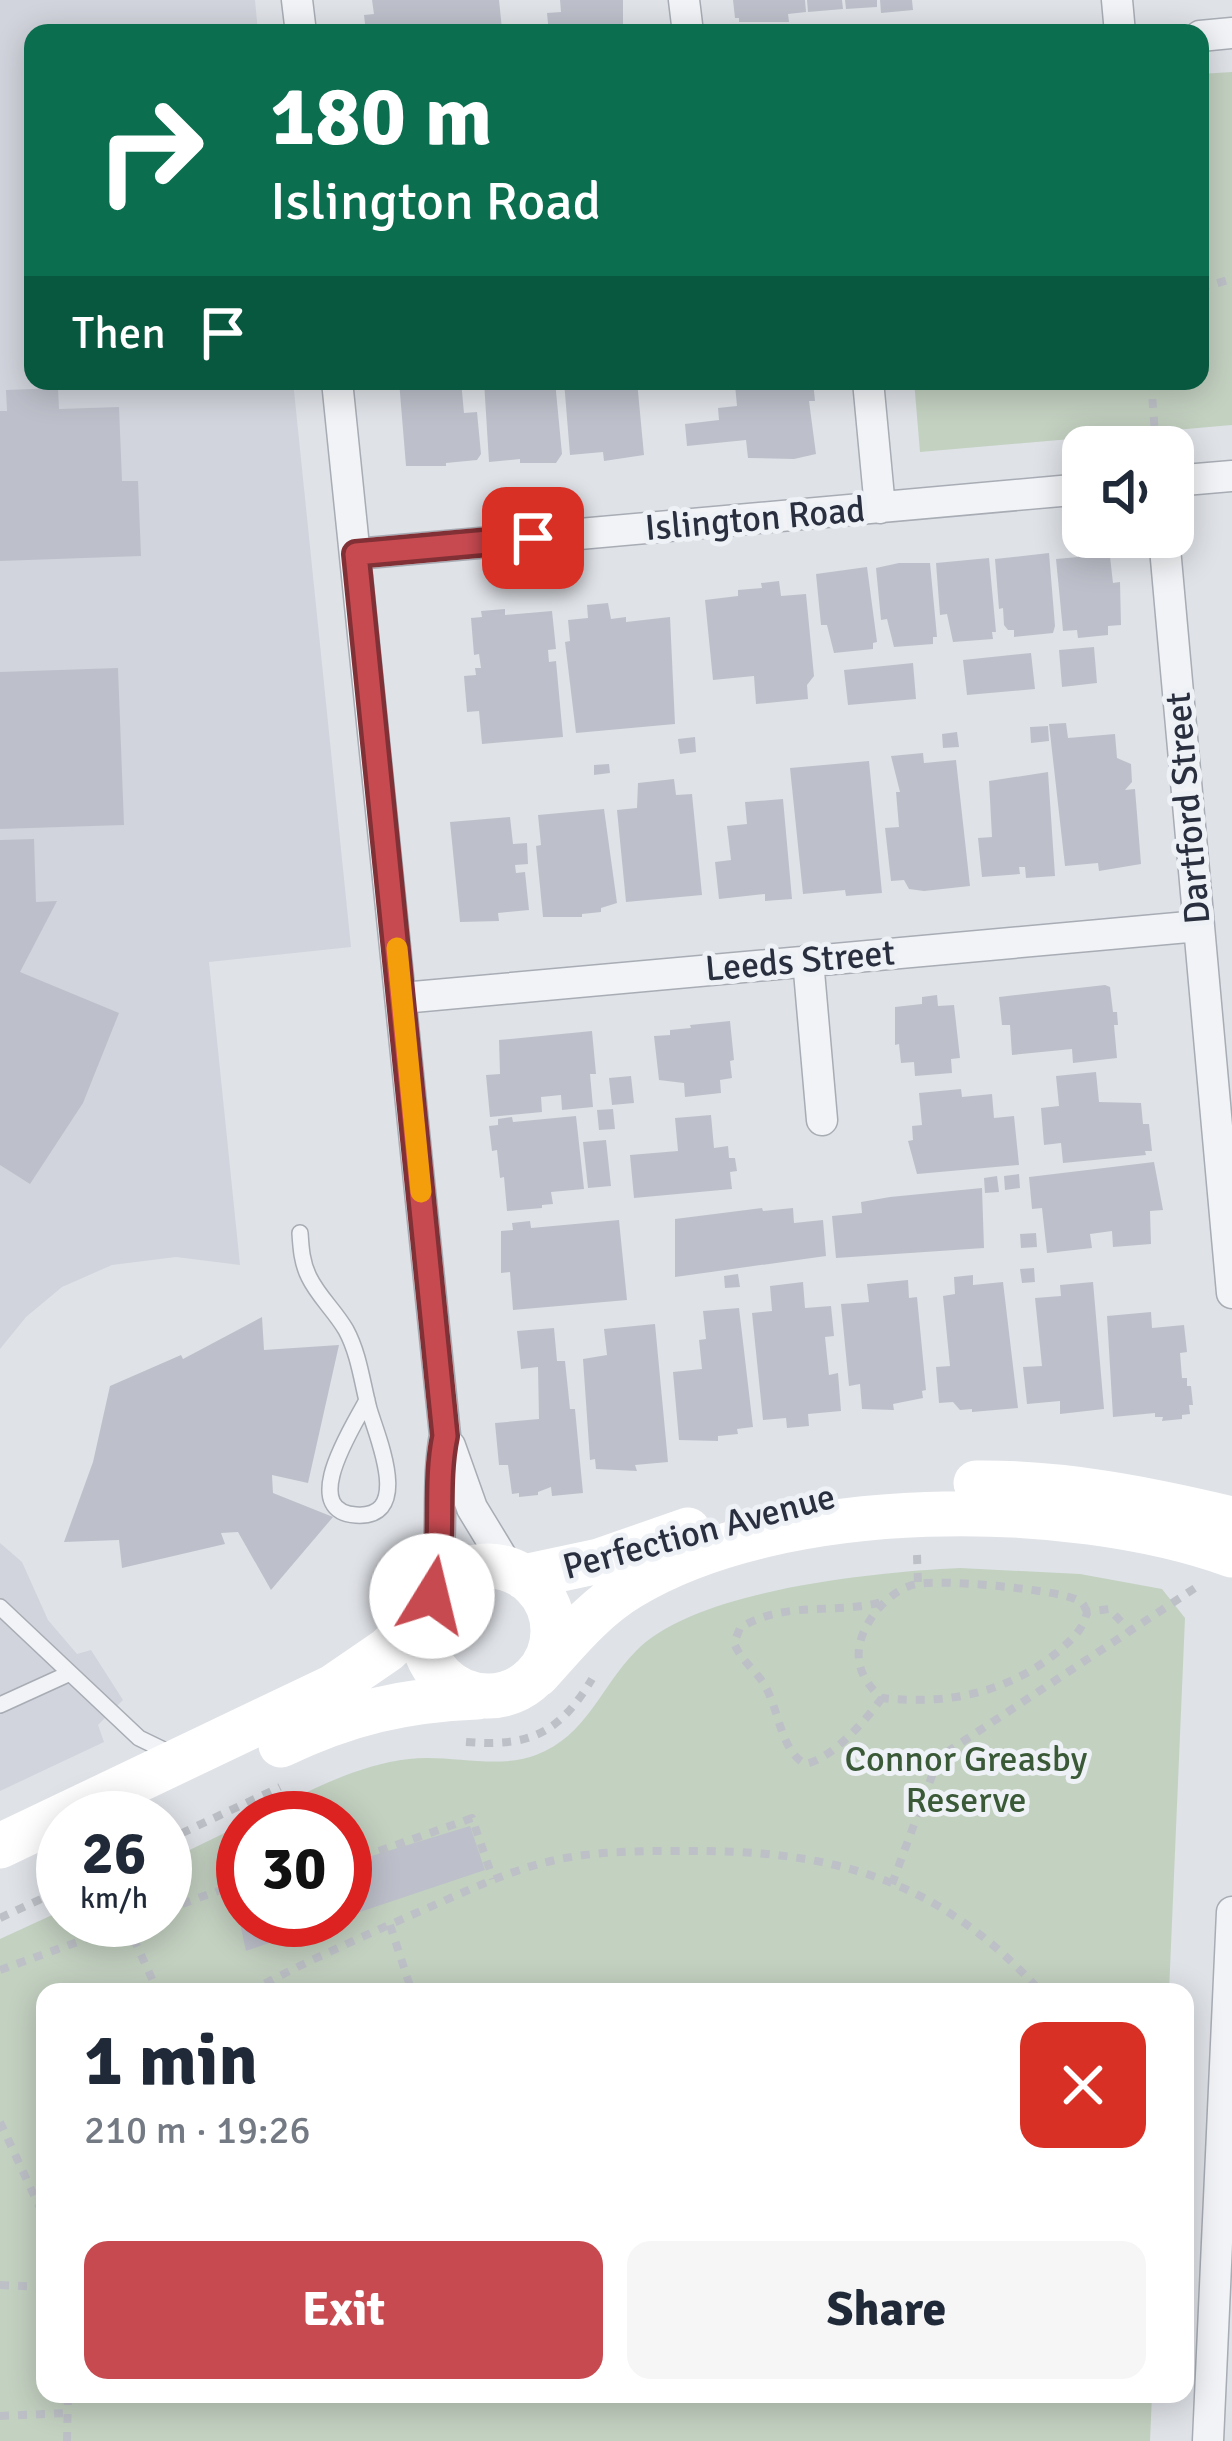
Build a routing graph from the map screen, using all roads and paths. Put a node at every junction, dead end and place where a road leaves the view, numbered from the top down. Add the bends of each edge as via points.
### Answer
1 (339, 390) edge
2 (869, 390) edge
3 (1152, 390) edge
4 (1154, 426) edge
5 (1232, 476) edge
6 (1194, 479) edge
7 (1062, 491) edge
8 (880, 508) junction
9 (356, 554) junction
10 (1166, 558) edge
11 (1199, 926) junction
12 (808, 960) junction
13 (402, 998) junction
14 (822, 1120) dead end
15 (300, 1233) dead end
16 (1232, 1294) edge
17 (367, 1400) junction
18 (445, 1436) junction
19 (1232, 1519) edge
20 (936, 1551) dead end
21 (916, 1552) junction
22 (896, 1554) dead end
23 (1232, 1555) edge
24 (516, 1573) junction
25 (1178, 1579) dead end
26 (918, 1583) junction
27 (885, 1601) junction
28 (428, 1605) junction
29 (0, 1607) edge
30 (1088, 1612) junction
31 (1132, 1633) junction
32 (599, 1667) dead end
33 (68, 1674) junction
34 (537, 1675) junction
35 (486, 1697) junction
36 (882, 1698) junction
37 (0, 1706) edge
38 (459, 1742) dead end
39 (186, 1758) junction
40 (292, 1781) dead end
41 (187, 1791) edge
42 (192, 1828) edge
43 (0, 1846) edge
44 (372, 1853) edge
45 (36, 1863) edge
46 (494, 1879) junction
47 (0, 1880) edge
48 (892, 1884) junction
49 (36, 1901) edge
50 (1232, 1912) edge
51 (0, 1918) edge
52 (390, 1924) junction
53 (60, 1947) edge
54 (137, 1947) edge
55 (0, 1970) edge
56 (154, 1983) edge
57 (265, 1983) edge
58 (409, 1983) edge
59 (1032, 1983) edge
60 (0, 2122) edge
61 (1226, 2177) edge
62 (36, 2200) edge
63 (0, 2285) edge
64 (36, 2287) edge
65 (68, 2403) edge
66 (68, 2413) junction
67 (0, 2416) edge
68 (67, 2441) edge
69 (1208, 2441) edge

1 - 9 street
2 - 8 street
3 - 4 path
5 - 6 street
7 - 8 street, Islington Road
8 - 9 street, Islington Road
9 - 13 street
10 - 11 street, Dartford Street
11 - 12 street, Leeds Street
11 - 16 street, Dartford Street
12 - 13 street, Leeds Street
12 - 14 street
13 - 18 street
15 - 17 lane via 303,1264 346,1331
17 - 17 lane via 390,1483 383,1502 354,1516 332,1497 331,1475
18 - 24 street via 472,1508
18 - 28 street via 441,1552
19 - 24 street, Perfection Avenue via 1054,1486 903,1485 802,1499 593,1563
20 - 21 path
21 - 22 path
21 - 26 path
23 - 34 street, Perfection Avenue via 1095,1522 1013,1515 943,1512 833,1524 726,1546 653,1574 606,1603
24 - 28 street via 476,1566
24 - 34 street via 538,1589 553,1622
25 - 31 path via 1198,1586
26 - 27 path
26 - 30 path via 1054,1594
27 - 36 path via 861,1633 856,1655
27 - 36 path via 770,1613 740,1628 734,1642 767,1690 792,1754 806,1764 850,1737
28 - 35 street via 426,1654 436,1671 467,1694
28 - 39 street via 365,1668
29 - 33 lane
30 - 31 path via 1109,1609
30 - 36 path via 1076,1636 1013,1683 916,1702
31 - 48 path via 944,1754
32 - 38 path via 576,1706 547,1731 516,1744
33 - 37 lane
33 - 39 lane via 139,1738
34 - 35 street
35 - 41 street via 415,1700 333,1723
39 - 43 street
40 - 42 path
44 - 46 path via 472,1818
45 - 47 street
46 - 48 path via 611,1851 747,1851 792,1854
46 - 52 path
48 - 59 path via 963,1918
49 - 51 path
50 - 61 street
52 - 57 path
52 - 58 path
53 - 55 path
54 - 56 path
60 - 62 path
61 - 69 street
63 - 64 path
65 - 66 path
66 - 67 path
66 - 68 path

